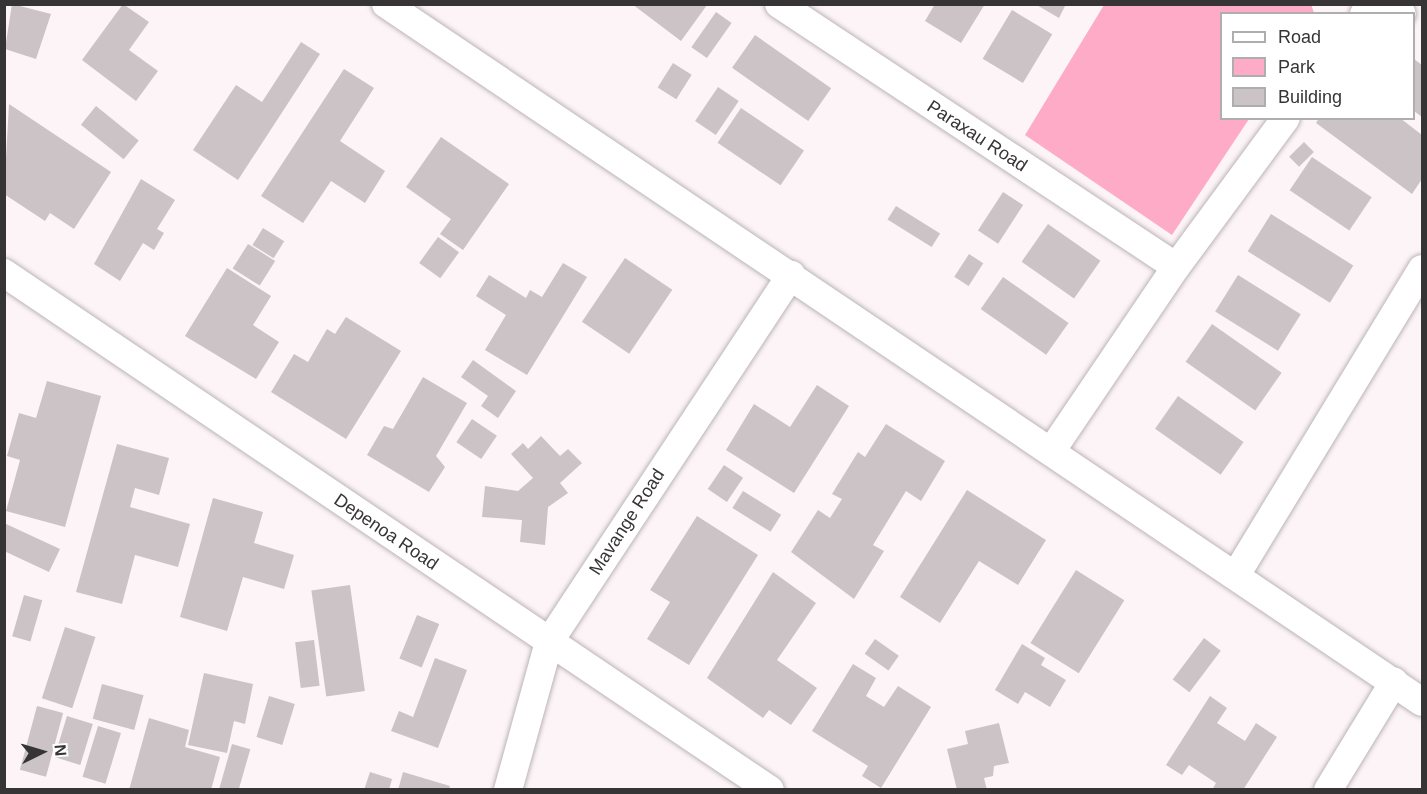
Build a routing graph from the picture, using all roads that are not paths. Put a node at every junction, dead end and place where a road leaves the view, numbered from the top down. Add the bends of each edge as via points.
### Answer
1 (386, 4) edge
2 (779, 4) edge
3 (1285, 120) edge
4 (1176, 267) junction
5 (1422, 269) edge
6 (4, 273) edge
7 (791, 275) junction
8 (1052, 450) junction
9 (1236, 575) junction
10 (549, 642) junction
11 (1394, 682) junction
12 (1422, 702) edge
13 (508, 789) edge
14 (770, 789) edge
15 (1328, 789) edge

1 - 7 street
2 - 4 street, Paraxau Road
3 - 4 street
4 - 8 street
5 - 9 street
6 - 10 street, Depenoa Road
7 - 8 street
7 - 10 street, Mavange Road
8 - 9 street
9 - 11 street
10 - 13 street, Mavange Road
10 - 14 street, Depenoa Road
11 - 12 street
11 - 15 street

